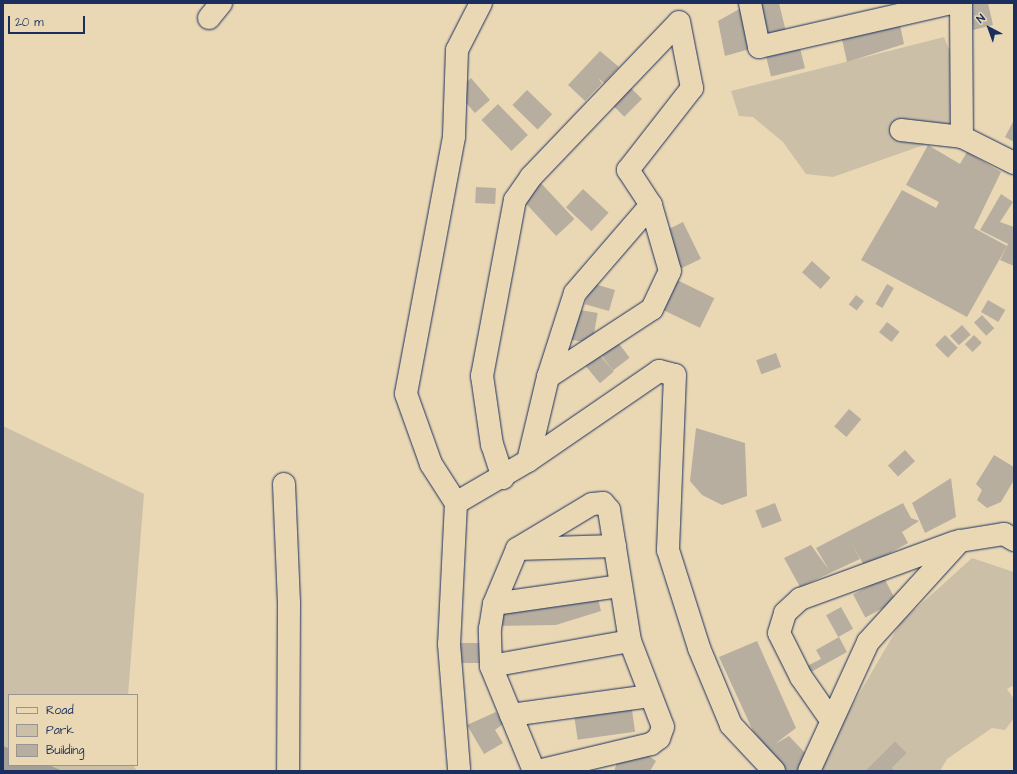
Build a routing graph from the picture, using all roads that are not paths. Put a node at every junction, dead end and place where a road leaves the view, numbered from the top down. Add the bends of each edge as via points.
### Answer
1 (481, 3) edge
2 (750, 3) edge
3 (951, 3) edge
4 (961, 3) edge
5 (901, 130) dead end
6 (962, 137) junction
7 (1014, 163) edge
8 (651, 206) junction
9 (548, 377) junction
10 (528, 461) junction
11 (503, 478) junction
12 (284, 484) dead end
13 (456, 503) junction
14 (1009, 537) edge
15 (960, 541) junction
16 (615, 546) junction
17 (517, 549) junction
18 (621, 586) junction
19 (494, 604) junction
20 (630, 641) junction
21 (491, 666) junction
22 (650, 696) junction
23 (511, 715) junction
24 (831, 720) junction
25 (460, 769) dead end
26 (288, 771) edge
27 (534, 771) edge
28 (538, 771) edge
29 (774, 771) edge
30 (809, 771) edge

1 - 13 street via 457,50 454,137 406,394 431,464
2 - 3 street via 759,47
4 - 6 street
5 - 6 street
6 - 7 street
8 - 9 street via 575,293
8 - 9 street via 670,271 652,310
8 - 11 street via 628,170 692,88 679,22 531,177 515,200 482,376 492,445
9 - 10 street
10 - 11 street
10 - 29 street via 659,371 675,375 668,550 699,648 731,725
11 - 13 street
12 - 26 street via 289,602
13 - 25 street via 449,644
14 - 15 street
15 - 24 street via 868,642
15 - 24 street via 800,599 785,613 779,633 801,677
16 - 17 street
16 - 17 street via 608,510 603,503 592,504
16 - 18 street
17 - 19 street
18 - 19 street
18 - 20 street
19 - 21 street via 490,629
20 - 21 street
20 - 22 street
21 - 23 street
22 - 23 street
22 - 28 street via 663,726 659,738 651,744
23 - 27 street
24 - 30 street

